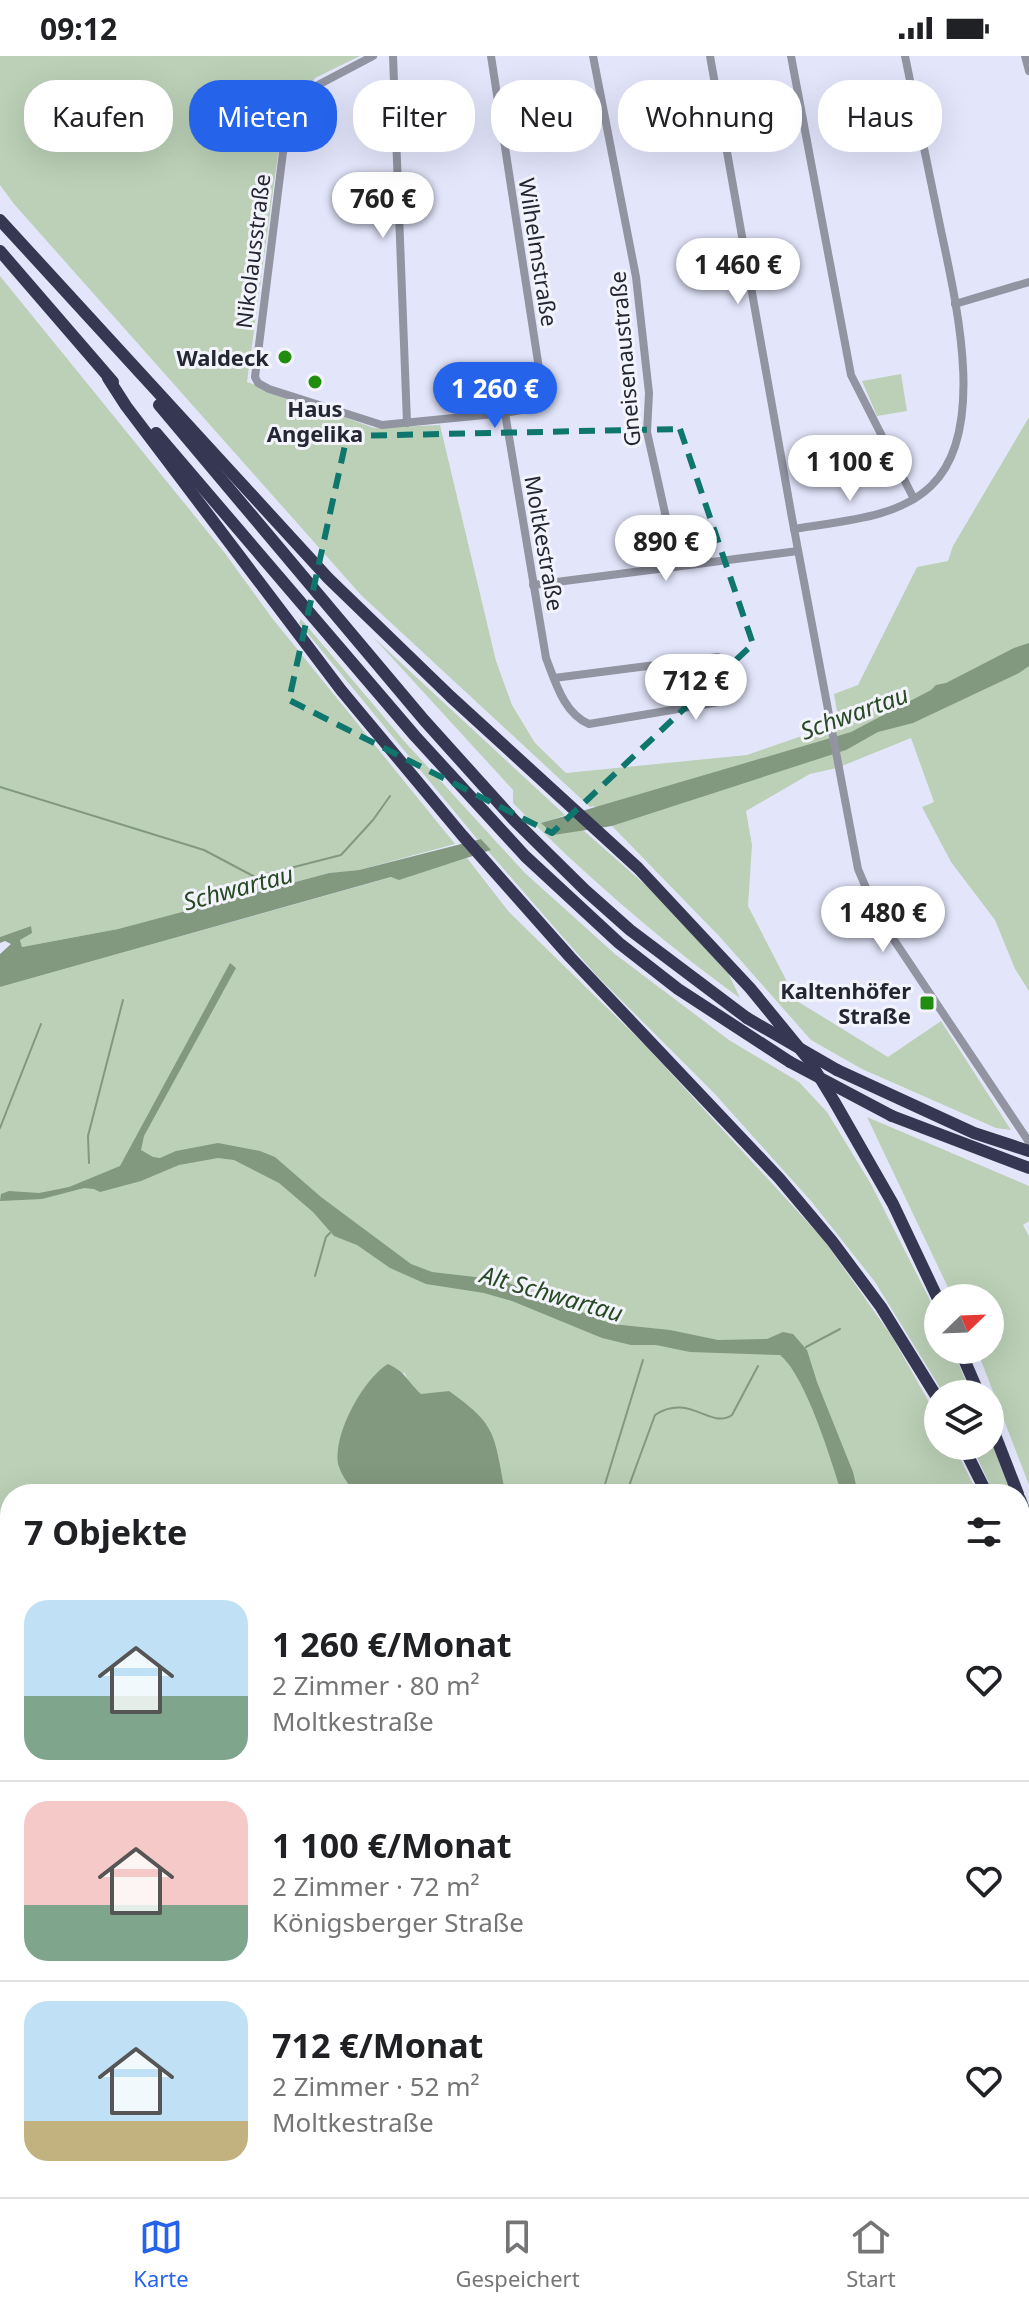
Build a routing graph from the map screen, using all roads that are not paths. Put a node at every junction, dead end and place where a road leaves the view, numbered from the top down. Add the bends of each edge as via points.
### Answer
1 (373, 56) edge
2 (393, 56) edge
3 (491, 56) edge
4 (593, 56) edge
5 (710, 56) edge
6 (791, 56) edge
7 (905, 56) edge
8 (1025, 56) edge
9 (1029, 71) edge
10 (0, 220) edge
11 (0, 251) edge
12 (47, 273) junction
13 (1029, 282) edge
14 (955, 304) junction
15 (108, 378) junction
16 (505, 413) junction
17 (407, 423) junction
18 (914, 499) junction
19 (794, 529) junction
20 (798, 551) junction
21 (674, 565) junction
22 (533, 585) junction
23 (554, 678) junction
24 (1029, 1147) edge
25 (1029, 1168) edge
26 (931, 1284) edge
27 (927, 1380) edge
28 (1004, 1458) edge
29 (970, 1460) edge
30 (982, 1484) edge
31 (1014, 1484) edge

1 - 17 street, Nikolausstraße via 318,85 283,152 255,377 269,389 371,423
2 - 17 street
3 - 16 street, Wilhelmstraße via 544,397 542,405
4 - 21 street, Gneisenaustraße via 636,277 649,393 647,432
5 - 19 street
6 - 18 street via 851,375
7 - 14 street
8 - 9 street
10 - 12 highway
11 - 15 highway
12 - 24 highway, bridge via 424,720 514,820 630,930 747,1018 837,1070 1006,1144
12 - 26 highway via 328,578 599,831 750,988 809,1060 893,1204
13 - 14 street
14 - 18 street via 964,370 959,427 948,466
15 - 25 highway, bridge via 415,736 525,856 630,952 790,1062 892,1116
15 - 27 highway via 341,690 570,957 788,1188 858,1274
16 - 17 street
16 - 22 street, Moltkestraße
18 - 19 street via 867,516
19 - 20 street
20 - 21 street
20 - 24 street via 849,832 866,893
21 - 22 street
22 - 23 street, Moltkestraße
23 - 23 street, Moltkestraße via 573,715 589,724 725,701 731,695 728,662 718,657
28 - 31 highway
29 - 30 highway

